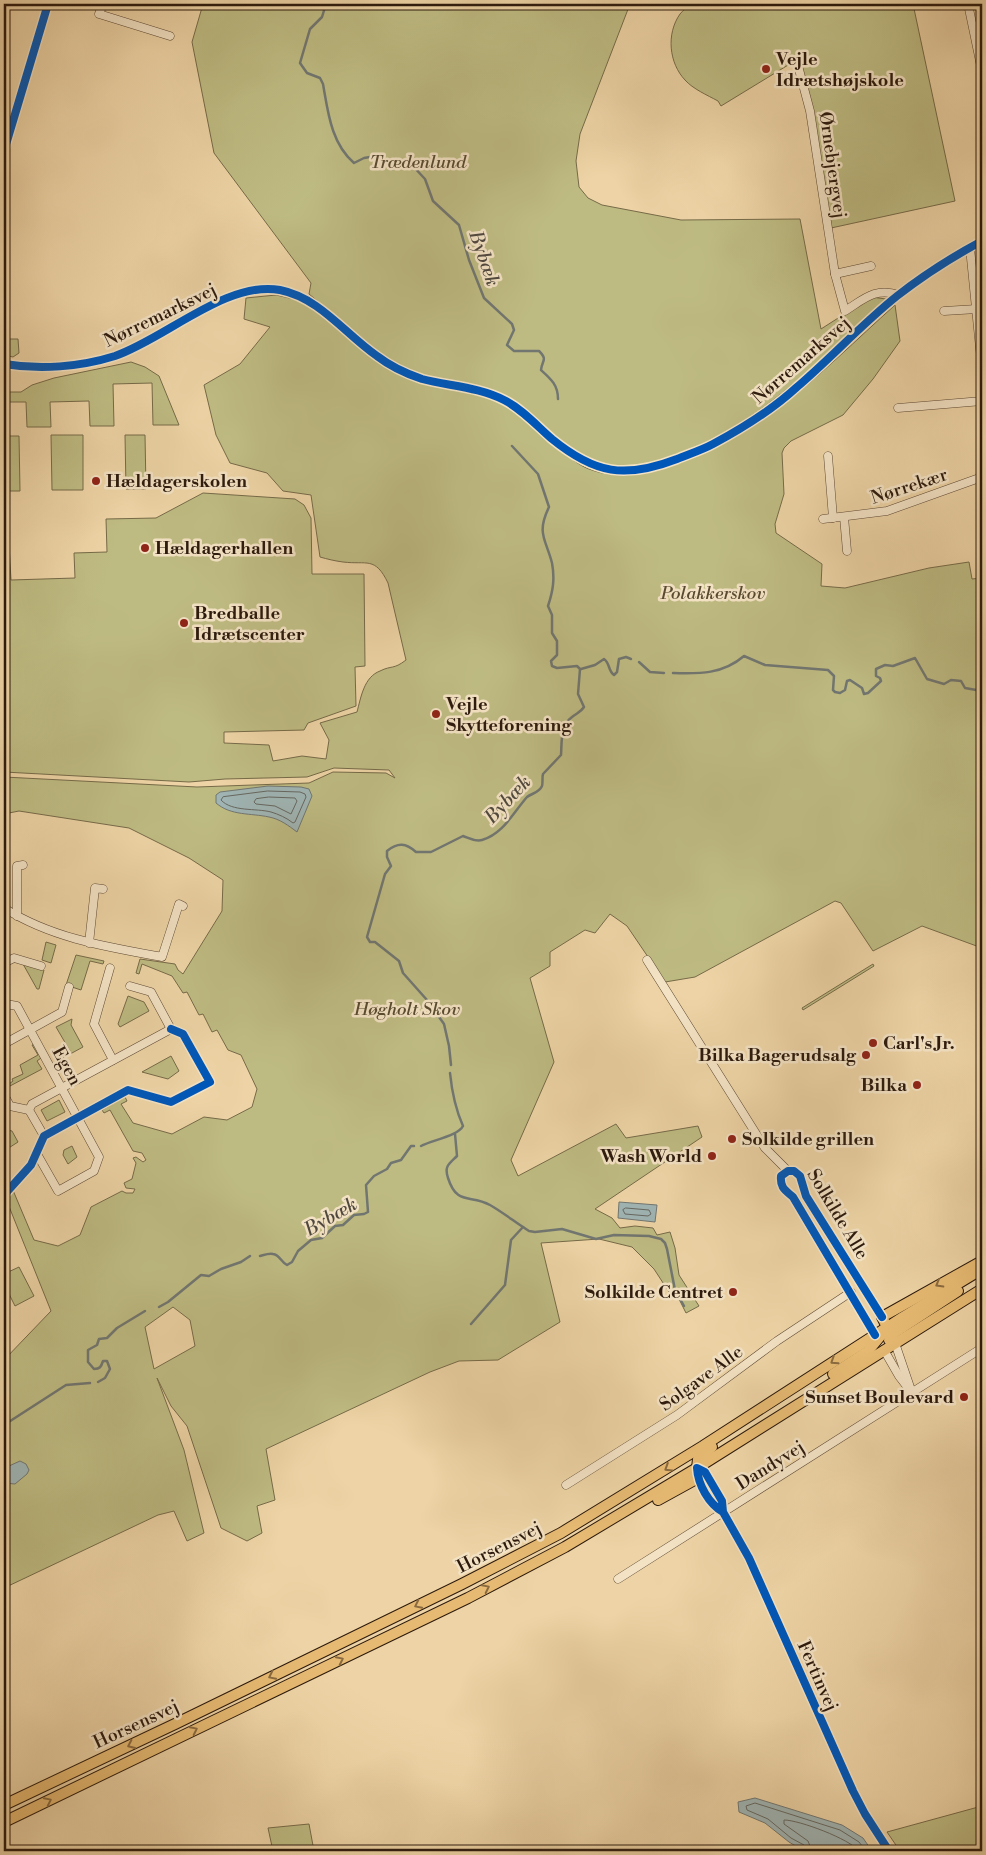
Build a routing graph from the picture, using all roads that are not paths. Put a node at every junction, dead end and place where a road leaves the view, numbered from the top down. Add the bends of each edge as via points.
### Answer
1 (48, 4) edge
2 (103, 4) edge
3 (968, 4) edge
4 (170, 36) dead end
5 (797, 62) dead end
6 (982, 71) edge
7 (6, 131) edge
8 (4, 152) edge
9 (982, 241) edge
10 (970, 248) junction
11 (870, 266) dead end
12 (835, 274) junction
13 (979, 294) edge
14 (899, 295) junction
15 (977, 309) junction
16 (944, 311) dead end
17 (4, 364) edge
18 (982, 368) edge
19 (982, 401) edge
20 (898, 408) dead end
21 (828, 456) dead end
22 (982, 478) edge
23 (833, 518) junction
24 (844, 518) junction
25 (823, 519) dead end
26 (847, 551) dead end
27 (23, 864) dead end
28 (103, 889) dead end
29 (182, 906) dead end
30 (4, 908) edge
31 (17, 916) junction
32 (89, 943) junction
33 (647, 960) dead end
34 (4, 963) edge
35 (41, 966) dead end
36 (110, 968) dead end
37 (130, 986) dead end
38 (69, 988) dead end
39 (4, 1000) edge
40 (30, 1029) junction
41 (171, 1029) junction
42 (4, 1044) edge
43 (113, 1060) junction
44 (62, 1088) junction
45 (4, 1095) edge
46 (29, 1110) junction
47 (78, 1117) junction
48 (44, 1136) junction
49 (36, 1154) junction
50 (785, 1174) junction
51 (4, 1195) edge
52 (982, 1261) edge
53 (982, 1269) edge
54 (982, 1289) edge
55 (851, 1292) junction
56 (882, 1317) junction
57 (891, 1335) junction
58 (876, 1338) junction
59 (982, 1348) edge
60 (884, 1350) junction
61 (912, 1393) junction
62 (813, 1395) junction
63 (781, 1396) junction
64 (688, 1455) junction
65 (697, 1473) junction
66 (566, 1485) dead end
67 (724, 1512) junction
68 (618, 1579) dead end
69 (4, 1804) edge
70 (4, 1822) edge
71 (889, 1851) edge

1 - 7 street
2 - 4 street via 100,14
3 - 6 street
5 - 12 street, Ørnebjergvej via 810,111
7 - 8 street
9 - 10 street, Nørremarksvej
10 - 13 street
10 - 14 street, Nørremarksvej
11 - 12 street
12 - 14 street, Ørnebjergvej via 845,311 874,293 888,291
13 - 15 street
14 - 17 street, Nørremarksvej via 797,388 751,423 710,446 667,463 633,470 616,471 589,464 504,400 420,378 399,369 377,356 316,305 281,290 259,288 237,295 116,355 62,366
15 - 16 street
15 - 18 street
19 - 20 street
21 - 23 street
22 - 24 street, Nørrekær via 887,511
23 - 24 street, Nørrekær
23 - 25 street, Nørrekær
24 - 26 street
27 - 31 street via 17,866
28 - 32 street via 96,888
29 - 32 street via 178,904 162,957
30 - 31 street
31 - 32 street via 60,935
33 - 50 street, Solkilde Alle via 767,1152
34 - 35 street via 14,958
36 - 43 street via 94,1024
37 - 41 street via 151,992
38 - 40 street via 62,1012
39 - 40 street, Egen via 6,1004 16,1006
40 - 42 street
40 - 44 street, Egen
41 - 43 street
41 - 47 street via 183,1034 210,1082 170,1102 128,1090
43 - 44 street
44 - 46 street via 32,1104
44 - 47 street, Egen
45 - 46 street via 10,1106
46 - 48 street
47 - 48 street
47 - 49 street, Egen via 99,1157 94,1171 58,1191
48 - 49 street
49 - 51 street via 31,1165
50 - 55 street, Solkilde Alle via 781,1184 783,1189 793,1196
50 - 56 street, Solkilde Alle via 794,1171 800,1176 806,1196
52 -> 56 main road
53 - 57 main road, Horsensvej
54 - 57 main road, Horsensvej
55 - 58 street, Solkilde Alle
55 - 66 street, Solgave Alle via 677,1415
56 - 57 main road
57 - 58 main road, Horsensvej
57 - 60 main road, Horsensvej
57 - 61 street
58 - 60 main road
58 - 62 main road via 868,1351 829,1377
58 -> 63 main road, Horsensvej
59 - 61 street, Dandyvej
60 - 61 street
60 - 62 main road, Horsensvej
61 - 67 street, Dandyvej
62 - 65 main road, Horsensvej
63 - 64 main road, Horsensvej
63 - 65 main road via 764,1415 705,1452 698,1459
64 - 65 main road
64 -> 69 main road, Horsensvej via 561,1533 470,1580
65 - 67 street, Fertinvej via 706,1472 722,1501
70 -> 65 main road, Horsensvej via 510,1577
67 - 68 street, Dandyvej
67 - 71 street, Fertinvej via 749,1558 853,1791

